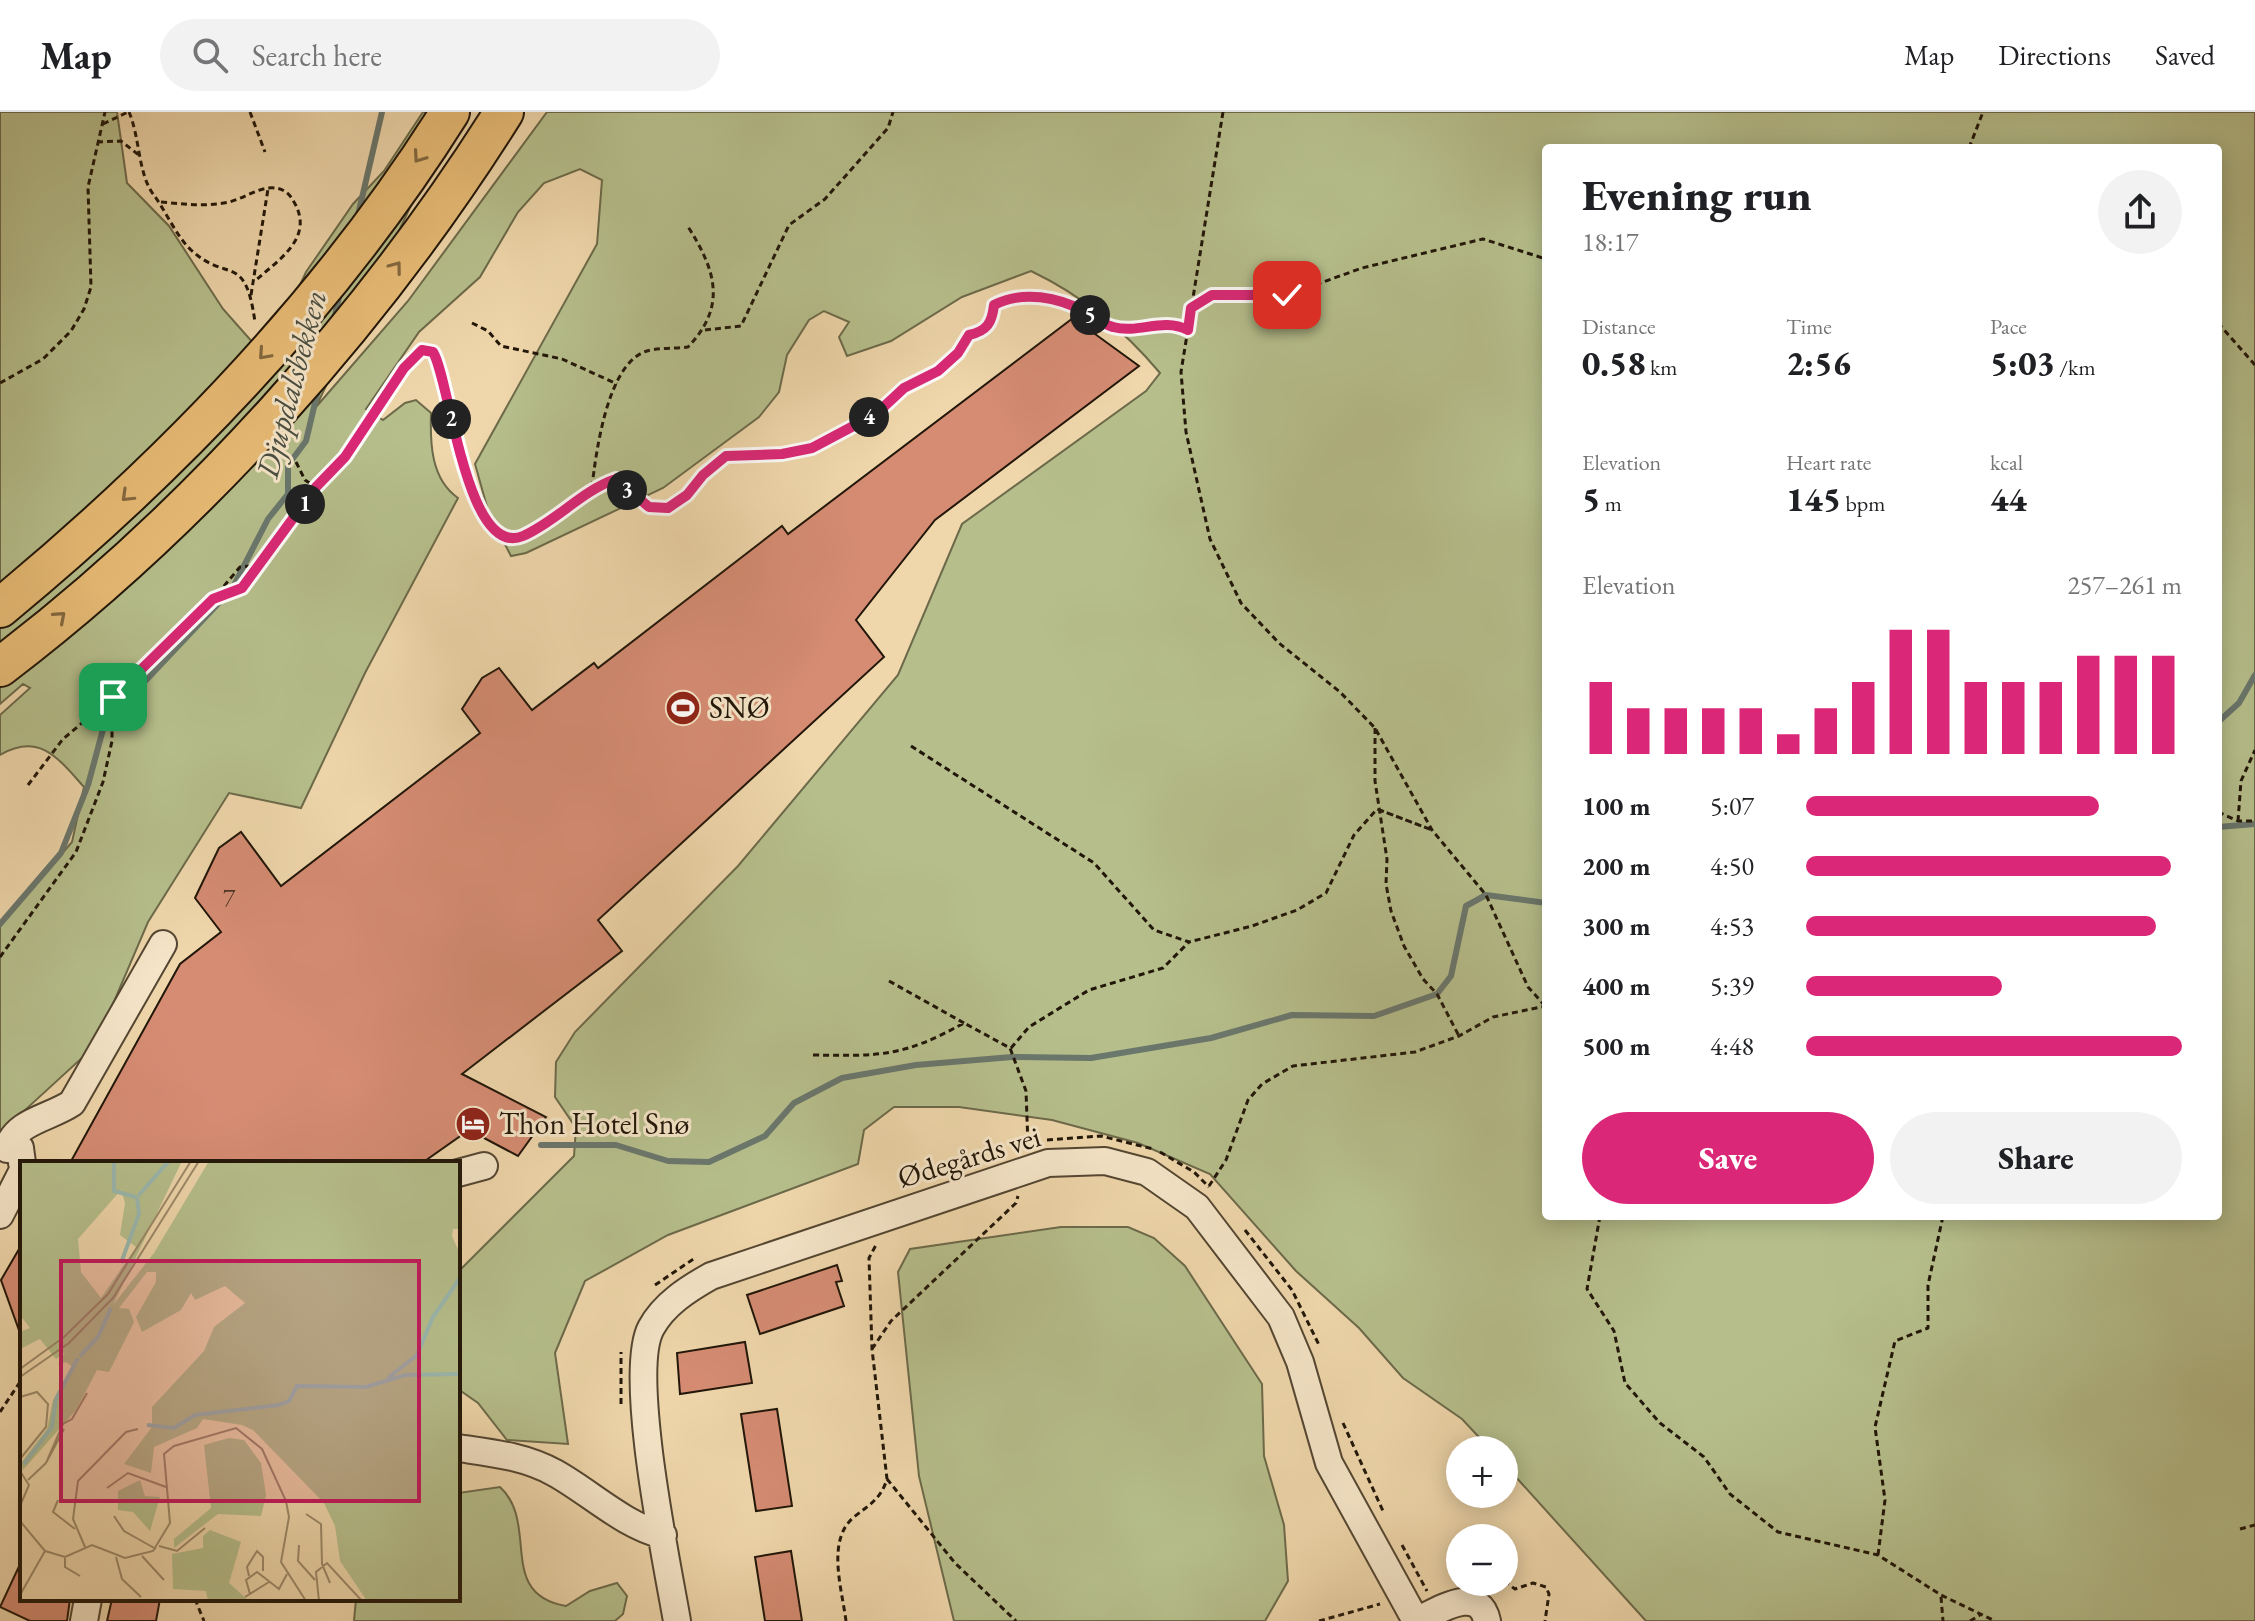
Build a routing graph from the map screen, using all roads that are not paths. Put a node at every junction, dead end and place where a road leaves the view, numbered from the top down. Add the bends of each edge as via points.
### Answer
1 (450, 112) edge
2 (504, 112) edge
3 (0, 608) edge
4 (0, 667) edge
5 (163, 944) dead end
6 (21, 1161) edge
7 (20, 1162) edge
8 (0, 1163) edge
9 (484, 1166) dead end
10 (20, 1172) edge
11 (460, 1172) edge
12 (0, 1215) edge
13 (460, 1448) edge
14 (663, 1535) junction
15 (88, 1601) edge
16 (1423, 1618) edge
17 (84, 1621) edge
18 (677, 1621) edge
19 (1487, 1621) edge

1 -> 3 highway via 351,250 242,379 122,500
4 -> 2 highway via 107,577 253,435 387,278
5 - 6 street via 72,1103 26,1123 11,1137 7,1149 20,1148
7 - 8 street via 17,1153
9 - 11 street
10 - 12 street
13 - 14 street via 507,1454 551,1471 640,1529
14 - 16 street, Ødegårds vei via 642,1365 651,1329 672,1302 711,1276 1027,1157 1085,1160 1147,1172 1197,1207 1281,1317 1329,1463 1414,1591
14 - 18 street, Ødegårds vei
15 - 17 street
16 - 19 street via 1464,1601 1476,1602

